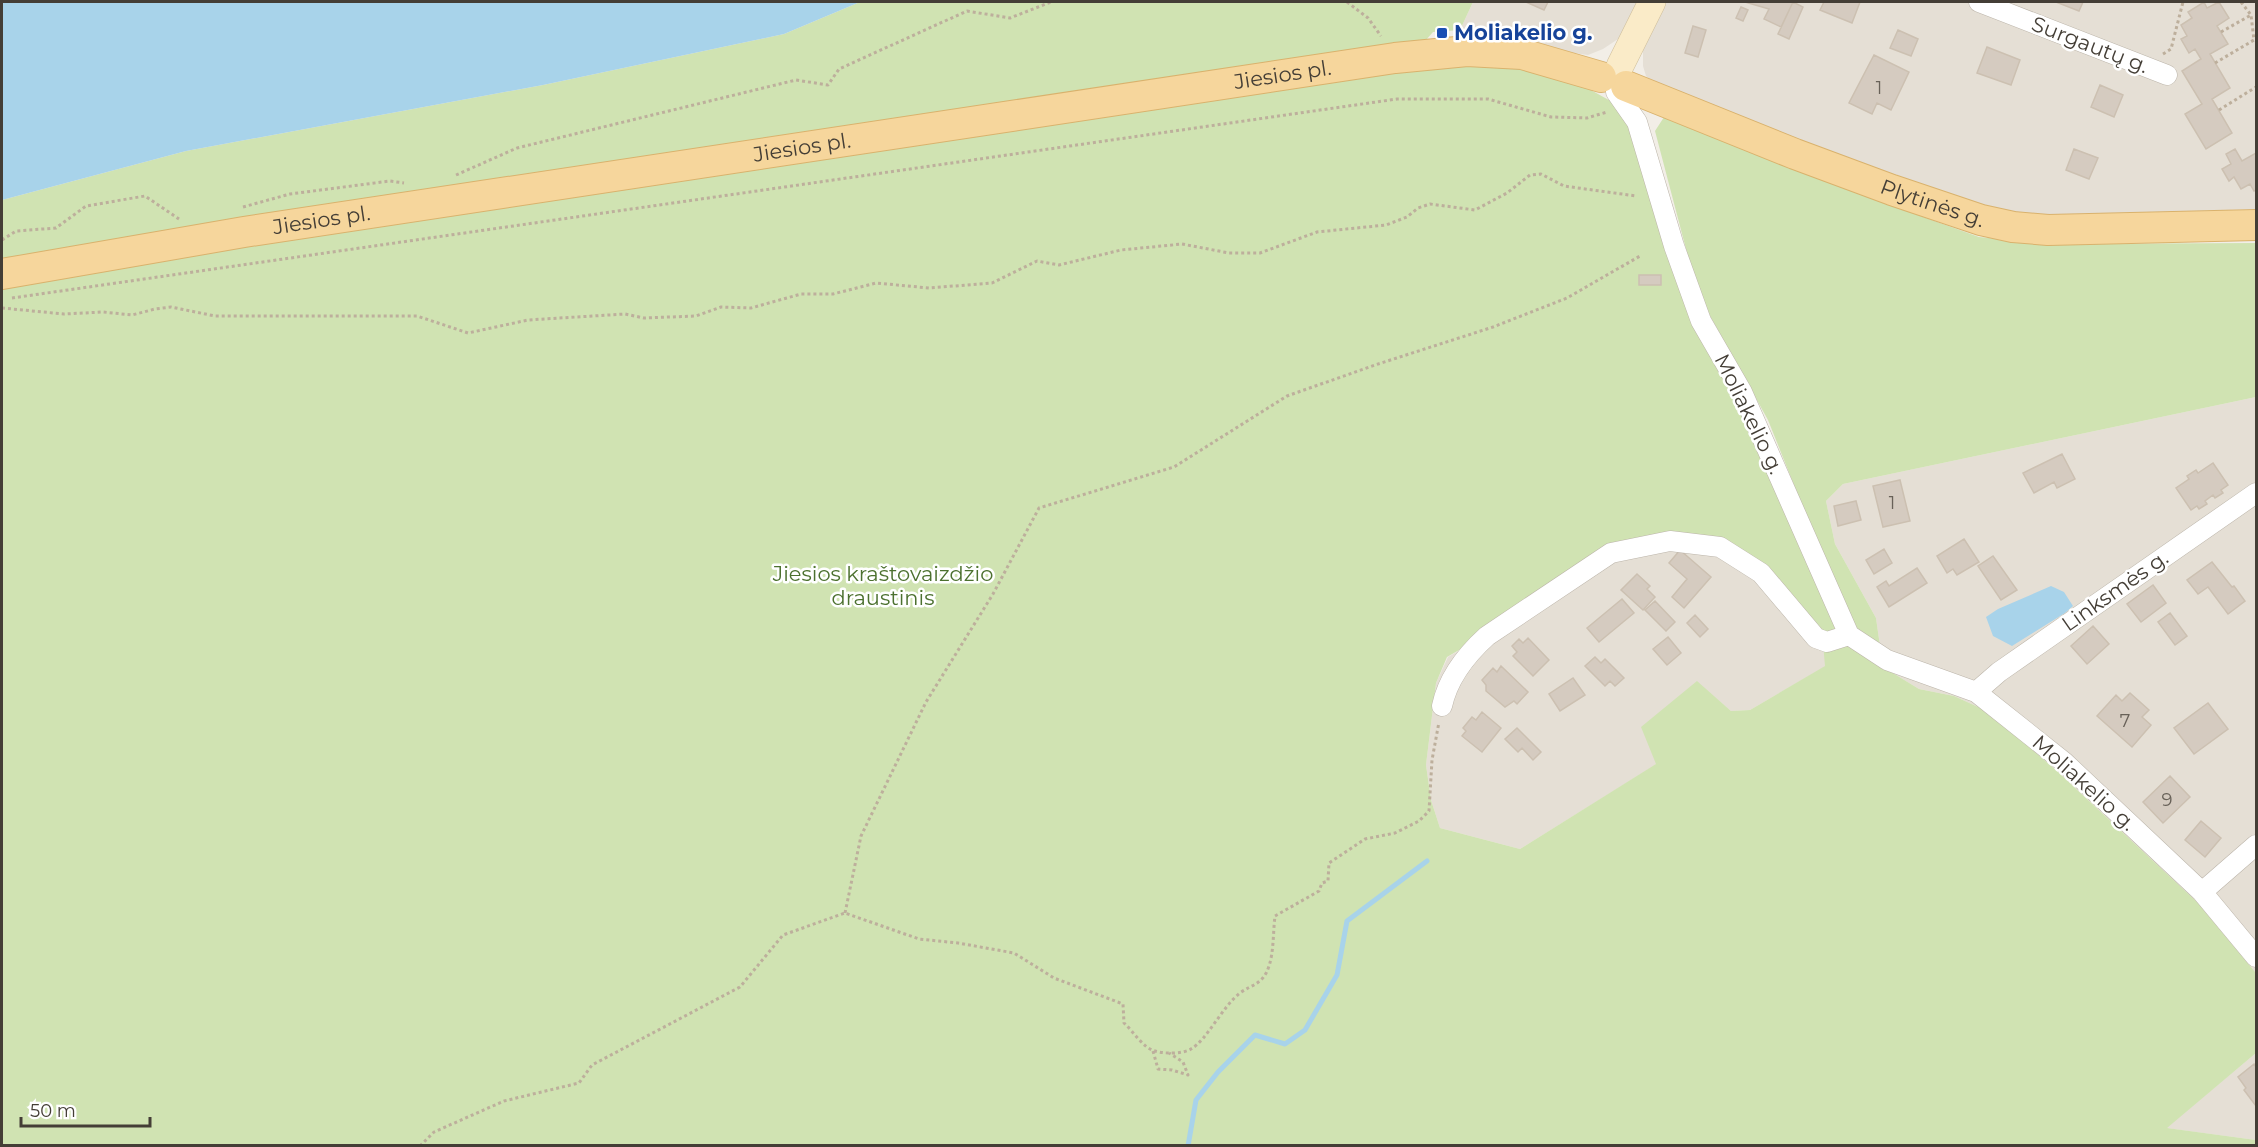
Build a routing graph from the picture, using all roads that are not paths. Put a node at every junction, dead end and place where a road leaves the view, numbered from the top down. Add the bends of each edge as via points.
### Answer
1 (1652, 2) edge
2 (1979, 2) edge
3 (2168, 75) dead end
4 (1618, 85) junction
5 (2256, 225) edge
6 (2, 274) edge
7 (2256, 493) edge
8 (1849, 635) junction
9 (1976, 692) junction
10 (1442, 706) road end
11 (2256, 845) edge
12 (2202, 892) junction
13 (2256, 957) edge

1 - 4 main road
2 - 3 street, Surgautų g.
4 - 5 main road, Plytinės g. via 1981,220 2048,230
4 - 6 main road, Jiesios pl. via 1522,54 1467,51 1395,58 244,232
4 - 8 street, Moliakelio g. via 1637,122 1701,321 1743,392
7 - 9 street, Linksmės g.
8 - 9 street, Moliakelio g. via 1887,660
8 - 10 street via 1827,642 1816,638 1761,573 1720,548 1670,541 1611,553 1487,636 1470,651 1445,690
9 - 12 street, Moliakelio g. via 2064,762
11 - 12 street
12 - 13 street, Moliakelio g.

